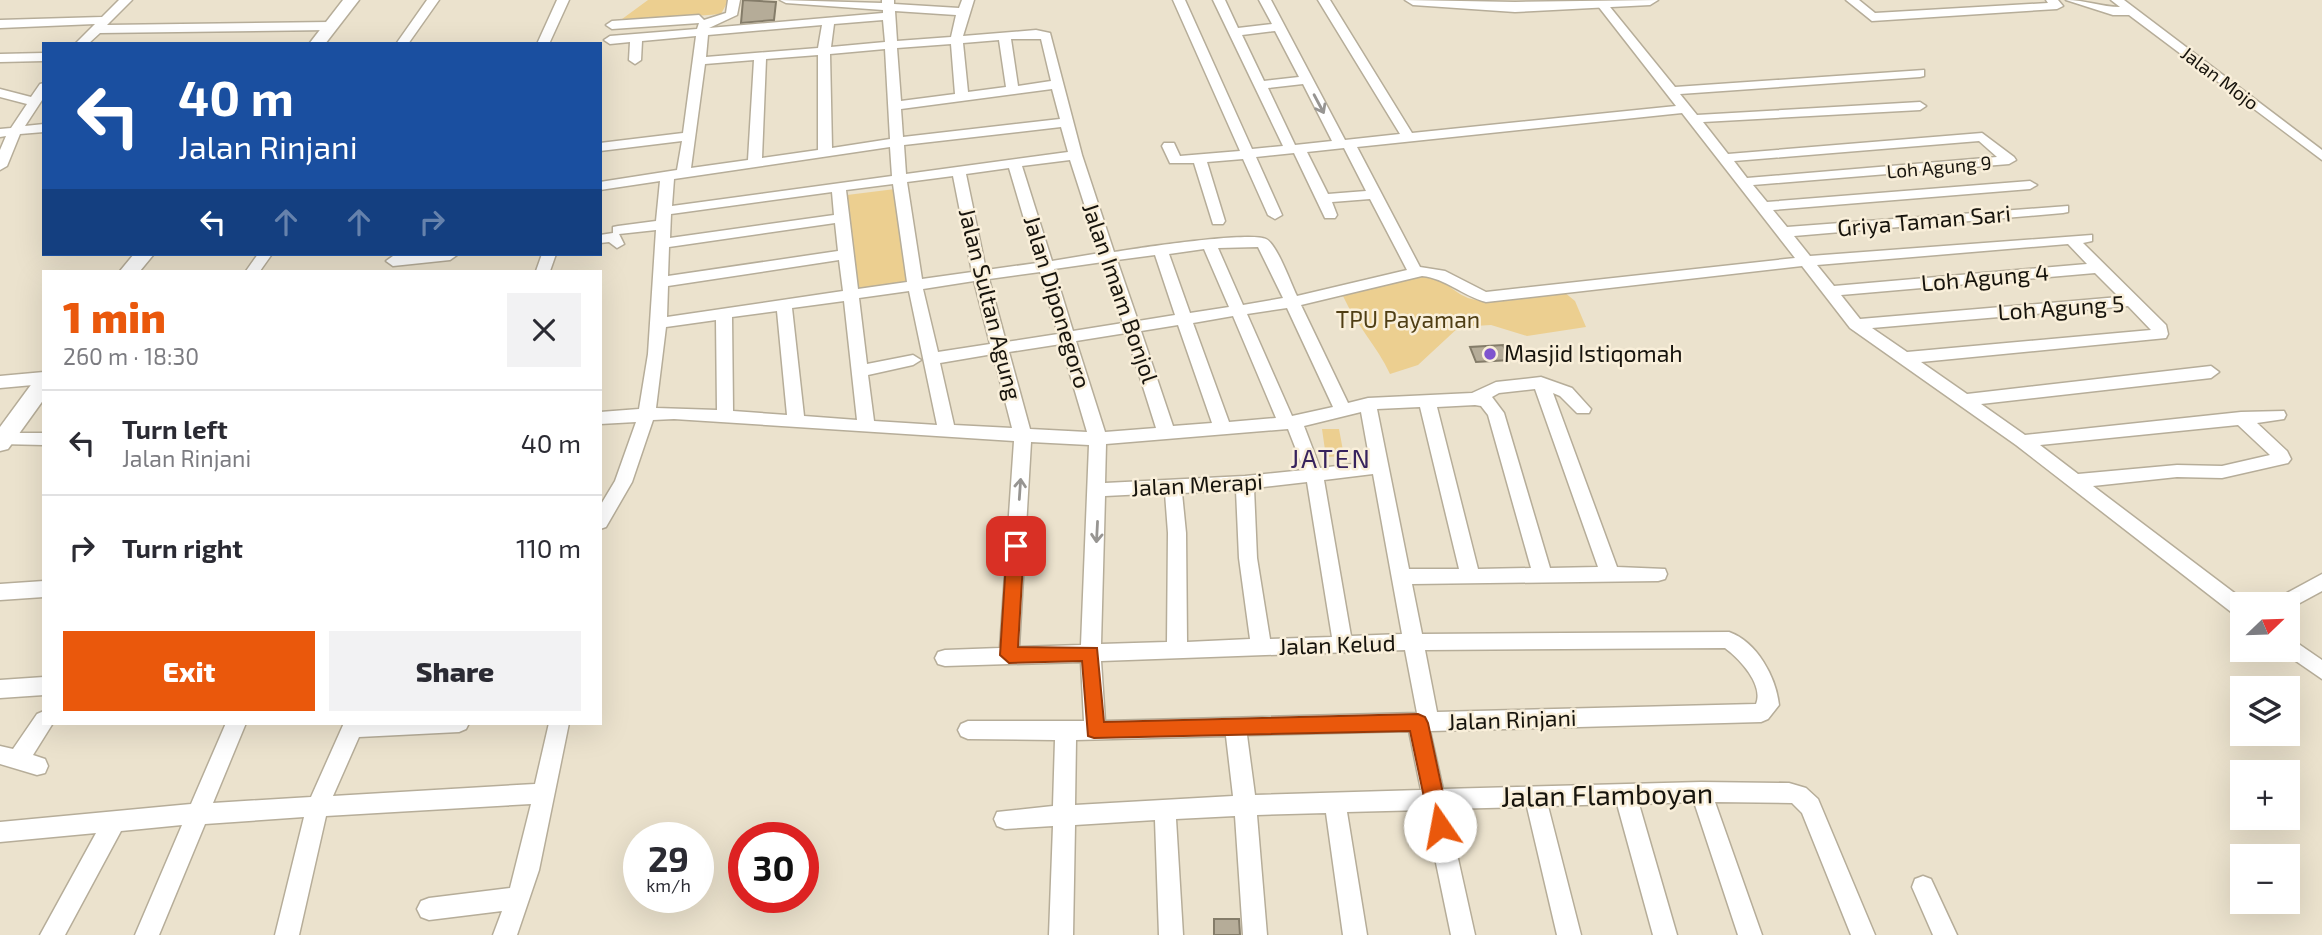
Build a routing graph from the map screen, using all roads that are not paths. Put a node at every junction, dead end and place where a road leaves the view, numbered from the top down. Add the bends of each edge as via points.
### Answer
1 (126, 0) edge
2 (339, 0) edge
3 (351, 0) edge
4 (433, 0) edge
5 (563, 0) edge
6 (734, 0) edge
7 (786, 0) edge
8 (1180, 0) edge
9 (1219, 0) edge
10 (1265, 0) edge
11 (1324, 0) edge
12 (1413, 0) edge
13 (1650, 0) edge
14 (1852, 0) edge
15 (2052, 0) edge
16 (2072, 0) edge
17 (798, 1) edge
18 (1632, 1) edge
19 (1510, 3) edge
20 (1564, 3) edge
21 (1602, 4) junction
22 (965, 6) edge
23 (888, 7) edge
24 (2124, 8) edge
25 (28, 11) dead end
26 (714, 18) junction
27 (829, 20) junction
28 (794, 23) junction
29 (5, 25) edge
30 (100, 25) junction
31 (612, 25) dead end
32 (315, 27) junction
33 (1279, 27) junction
34 (703, 30) junction
35 (1236, 32) junction
36 (1004, 36) junction
37 (636, 37) junction
38 (610, 40) dead end
39 (955, 40) junction
40 (83, 42) edge
41 (307, 42) edge
42 (317, 42) edge
43 (403, 42) edge
44 (544, 42) edge
45 (890, 45) junction
46 (824, 51) junction
47 (42, 57) edge
48 (760, 57) junction
49 (0, 58) edge
50 (635, 60) dead end
51 (699, 61) junction
52 (1920, 74) dead end
53 (1307, 80) junction
54 (1059, 84) junction
55 (1261, 85) junction
56 (42, 89) edge
57 (1013, 91) junction
58 (1674, 91) junction
59 (0, 93) edge
60 (962, 97) junction
61 (32, 101) junction
62 (894, 106) junction
63 (1920, 106) dead end
64 (1691, 114) junction
65 (1067, 121) junction
66 (42, 128) edge
67 (15, 131) junction
68 (0, 133) edge
69 (689, 136) junction
70 (1408, 137) junction
71 (896, 142) junction
72 (1345, 144) junction
73 (1169, 146) dead end
74 (602, 147) edge
75 (1295, 150) junction
76 (825, 153) junction
77 (1075, 155) junction
78 (1247, 155) junction
79 (2322, 156) edge
80 (1726, 158) junction
81 (1199, 159) junction
82 (755, 162) junction
83 (1015, 164) junction
84 (0, 166) edge
85 (959, 171) junction
86 (684, 172) junction
87 (1886, 172) junction
88 (667, 175) junction
89 (899, 177) junction
90 (1745, 182) junction
91 (602, 186) edge
92 (838, 186) junction
93 (2030, 186) dead end
94 (1377, 194) junction
95 (1909, 195) junction
96 (1323, 200) junction
97 (1765, 207) junction
98 (2063, 209) dead end
99 (1275, 215) dead end
100 (1330, 215) dead end
101 (663, 218) junction
102 (841, 218) junction
103 (1218, 221) dead end
104 (1785, 232) junction
105 (602, 239) edge
106 (661, 244) junction
107 (1209, 244) junction
108 (1160, 250) junction
109 (845, 255) junction
110 (142, 256) edge
111 (157, 256) edge
112 (434, 256) edge
113 (1107, 257) junction
114 (393, 261) dead end
115 (1807, 261) junction
116 (1045, 266) junction
117 (2099, 268) junction
118 (132, 270) edge
119 (146, 270) edge
120 (1415, 272) junction
121 (980, 275) junction
122 (661, 282) junction
123 (915, 285) junction
124 (1831, 291) junction
125 (850, 294) junction
126 (2133, 301) junction
127 (1293, 302) junction
128 (783, 305) junction
129 (1240, 310) junction
130 (724, 313) junction
131 (1186, 319) junction
132 (659, 323) junction
133 (1856, 324) junction
134 (1133, 327) junction
135 (1068, 338) junction
136 (1002, 349) junction
137 (1904, 358) junction
138 (930, 359) junction
139 (913, 360) dead end
140 (859, 371) junction
141 (2211, 372) dead end
142 (38, 379) edge
143 (0, 382) edge
144 (1541, 383) junction
145 (1475, 399) junction
146 (1427, 400) junction
147 (1966, 400) junction
148 (1368, 404) junction
149 (42, 405) edge
150 (1583, 409) dead end
151 (1343, 411) junction
152 (648, 415) junction
153 (2278, 415) dead end
154 (725, 416) junction
155 (602, 418) edge
156 (2241, 418) junction
157 (796, 422) junction
158 (1291, 423) junction
159 (866, 427) junction
160 (1222, 427) junction
161 (1166, 431) junction
162 (947, 432) junction
163 (1023, 436) junction
164 (42, 439) edge
165 (1098, 439) junction
166 (2022, 440) junction
167 (5, 446) edge
168 (1379, 467) junction
169 (1315, 477) junction
170 (2075, 481) junction
171 (1245, 482) junction
172 (1173, 487) junction
173 (1099, 490) junction
174 (602, 519) edge
175 (1658, 574) dead end
176 (1610, 575) junction
177 (1470, 576) junction
178 (1543, 576) junction
179 (1403, 577) junction
180 (2322, 582) edge
181 (42, 589) edge
182 (0, 592) edge
183 (2300, 594) edge
184 (2230, 600) edge
185 (1416, 642) junction
186 (1343, 645) junction
187 (1261, 647) junction
188 (1177, 649) junction
189 (1091, 653) junction
190 (2300, 654) edge
191 (1009, 655) junction
192 (945, 658) dead end
193 (2322, 670) edge
194 (42, 686) edge
195 (0, 689) edge
196 (1761, 713) joint
197 (1424, 722) junction
198 (42, 723) edge
199 (235, 725) edge
200 (354, 725) edge
201 (559, 725) edge
202 (1235, 727) junction
203 (968, 730) dead end
204 (1094, 730) junction
205 (1066, 731) junction
206 (18, 761) edge
207 (1701, 792) junction
208 (546, 793) junction
209 (1625, 794) junction
210 (1535, 797) junction
211 (1434, 799) junction
212 (1335, 802) junction
213 (1245, 805) junction
214 (317, 808) junction
215 (1165, 809) junction
216 (196, 814) junction
217 (1063, 817) junction
218 (1005, 819) dead end
219 (114, 823) junction
220 (0, 832) edge
221 (1923, 887) dead end
222 (517, 898) junction
223 (429, 909) dead end
224 (52, 935) edge
225 (148, 935) edge
226 (287, 935) edge
227 (505, 935) edge
228 (1061, 935) edge
229 (1171, 935) edge
230 (1255, 935) edge
231 (1354, 935) edge
232 (1463, 935) edge
233 (1569, 935) edge
234 (1665, 935) edge
235 (1750, 935) edge
236 (1863, 935) edge
237 (1945, 935) edge

1 - 30 street
2 - 32 main road
3 - 32 main road
4 - 43 street
5 - 44 street
6 - 26 street via 731,15
7 - 17 street
8 - 78 street
9 - 35 street
10 - 33 street
11 - 70 street
12 - 19 main road
13 - 18 main road
14 - 15 street via 1872,16 2057,6
16 - 24 street
17 - 23 street
17 - 28 street
18 - 21 main road
19 - 20 main road
20 - 21 main road
21 - 58 street
22 - 23 street
22 - 39 street
23 - 27 street
23 - 45 street
24 - 79 street, Jalan Mojo
25 - 29 street
26 - 31 street
26 - 34 street via 705,22
27 - 28 street
27 - 46 street
28 - 34 street
29 - 30 street
30 - 32 street
30 - 40 street
32 - 41 main road
32 - 42 main road
33 - 35 street
33 - 53 street
34 - 37 street
34 - 51 street
35 - 55 street
36 - 39 street
36 - 54 street, Jalan Imam Bonjol via 1046,36
36 - 57 street
37 - 38 street
37 - 50 street
39 - 45 street
39 - 60 street
45 - 46 street
45 - 62 street
46 - 48 street
46 - 76 street
47 - 49 street
48 - 51 street
48 - 82 street
51 - 69 street
52 - 58 street
53 - 55 street
53 -> 72 street
54 - 57 street
54 - 65 street, Jalan Imam Bonjol
55 - 75 street
56 - 61 street
57 - 60 street
58 - 64 street
59 - 61 street
60 - 62 street
61 - 67 street
62 - 71 street
63 - 64 street
64 - 70 street
64 - 80 street
65 - 71 street
65 - 77 street, Jalan Imam Bonjol
66 - 67 street
67 - 68 street
67 - 84 street
69 - 74 street
69 - 86 street
70 - 72 street
71 - 76 street
71 - 89 street
72 - 75 street
72 - 94 street
73 - 81 street via 1175,160
75 - 78 street
75 - 96 street
76 - 82 street
77 - 83 street
77 - 113 street, Jalan Imam Bonjol
78 - 81 street
78 - 99 street
80 - 87 street, Loh Agung 9 via 1982,137 2009,160
80 - 90 street
81 - 103 street
82 - 86 street
83 - 85 street
83 - 116 street, Jalan Diponegoro
85 - 89 street
85 - 121 street, Jalan Sultan Agung
86 - 88 street
87 - 90 street, Loh Agung 9
87 - 95 street
88 - 91 street
88 - 101 street
89 - 92 street
89 - 123 street
90 - 97 street
92 - 101 street
92 - 102 street
93 - 95 street
94 - 96 street
94 - 120 street
95 - 97 street
96 - 100 street
97 - 104 street
98 - 104 street, Griya Taman Sari
101 - 105 street
101 - 106 street
102 - 106 street
102 - 109 street
104 - 115 street
106 - 122 street
107 - 108 street
107 - 127 street via 1264,243
107 - 129 street
108 - 113 street
108 - 131 street
109 - 122 street
109 - 125 street
110 - 118 main road
111 - 119 main road
112 - 114 street
113 - 116 street
113 - 134 street, Jalan Imam Bonjol
115 - 117 street, Loh Agung 4 via 2080,239
115 - 120 street, Loh Agung 4 via 1486,297 1470,294 1437,271
115 - 124 street
116 - 121 street
116 - 135 street, Jalan Diponegoro
117 - 124 street, Loh Agung 4
117 - 126 street
120 - 127 street
121 - 123 street
121 - 136 street, Jalan Sultan Agung
122 - 132 street
123 - 125 street
123 - 138 street
124 - 133 street
125 - 128 street
125 - 140 street
126 - 133 street, Loh Agung 5
126 - 137 street, Loh Agung 5 via 2160,334
127 - 129 street
127 - 151 street
128 - 130 street
128 - 157 street
129 - 131 street
129 - 158 street
130 - 132 street
130 - 154 street
131 - 134 street
131 - 160 street
132 - 152 street
133 - 137 street
134 - 135 street
134 - 161 street, Jalan Imam Bonjol
135 - 136 street
135 - 165 street, Jalan Diponegoro
136 - 138 street
136 - 163 street, Jalan Sultan Agung
137 - 147 street
138 - 162 street
139 - 140 street
140 - 159 street
141 - 147 street
142 - 143 street
142 - 167 main road
144 - 145 street via 1496,388
144 - 150 street via 1566,392
144 - 176 street
145 - 146 street
145 - 178 street via 1486,401 1496,412
146 - 148 street
146 - 177 street
147 - 166 street
148 - 151 street
148 - 168 street
149 - 167 main road
151 - 158 street
152 - 154 street
152 - 155 street
152 - 174 street via 636,460
153 - 156 street
154 - 157 street
156 - 166 street
156 - 170 street via 2282,459 2222,472 2177,471
157 - 159 street
158 - 160 street
158 - 169 street
159 - 162 street
160 - 161 street
161 - 165 street
162 - 163 street
163 - 165 street
191 -> 163 street, Jalan Sultan Agung
164 - 167 street
165 - 173 street, Jalan Diponegoro
166 - 170 street
168 - 169 street, Jalan Merapi
168 - 179 street
169 - 171 street, Jalan Merapi
169 - 186 street
170 - 184 street
171 - 172 street, Jalan Merapi
171 - 187 street via 1248,558
172 - 173 street, Jalan Merapi
172 - 188 street
173 -> 189 street, Jalan Diponegoro
175 - 176 street
176 - 178 street
177 - 178 street
177 - 179 street
179 - 185 street
180 - 183 street
181 - 182 street
185 - 186 street, Jalan Kelud
185 - 196 street, Jalan Kelud via 1729,640 1764,684 1769,705
185 - 197 street
186 - 187 street, Jalan Kelud
187 - 188 street, Jalan Kelud
188 - 189 street, Jalan Kelud
189 - 191 street, Jalan Kelud
189 - 204 street, Jalan Diponegoro
190 - 193 street
191 - 192 street, Jalan Kelud
194 - 195 street
196 - 197 street, Jalan Rinjani
197 - 202 street, Jalan Rinjani
197 - 211 street
198 - 206 street
199 - 216 street
200 - 214 street
201 - 208 street
202 - 204 street, Jalan Rinjani
202 - 213 street
203 - 205 street, Jalan Rinjani
204 - 205 street, Jalan Rinjani
205 - 217 street
207 - 209 street, Jalan Flamboyan
207 - 235 street
207 - 236 street, Jalan Flamboyan via 1798,795 1810,806
208 - 214 street
208 - 222 street
209 - 210 street, Jalan Flamboyan
209 - 234 street
210 - 211 street, Jalan Flamboyan
210 - 233 street
211 - 212 street, Jalan Flamboyan
211 - 232 street
212 - 213 street, Jalan Flamboyan
212 - 231 street
213 - 215 street, Jalan Flamboyan
213 - 230 street
214 - 216 street
214 - 226 street
215 - 217 street, Jalan Flamboyan
215 - 229 street
216 - 219 street
216 - 225 street
217 - 218 street, Jalan Flamboyan
217 - 228 street
219 - 220 street
219 - 224 street
221 - 237 street
222 - 223 street
222 - 227 street

